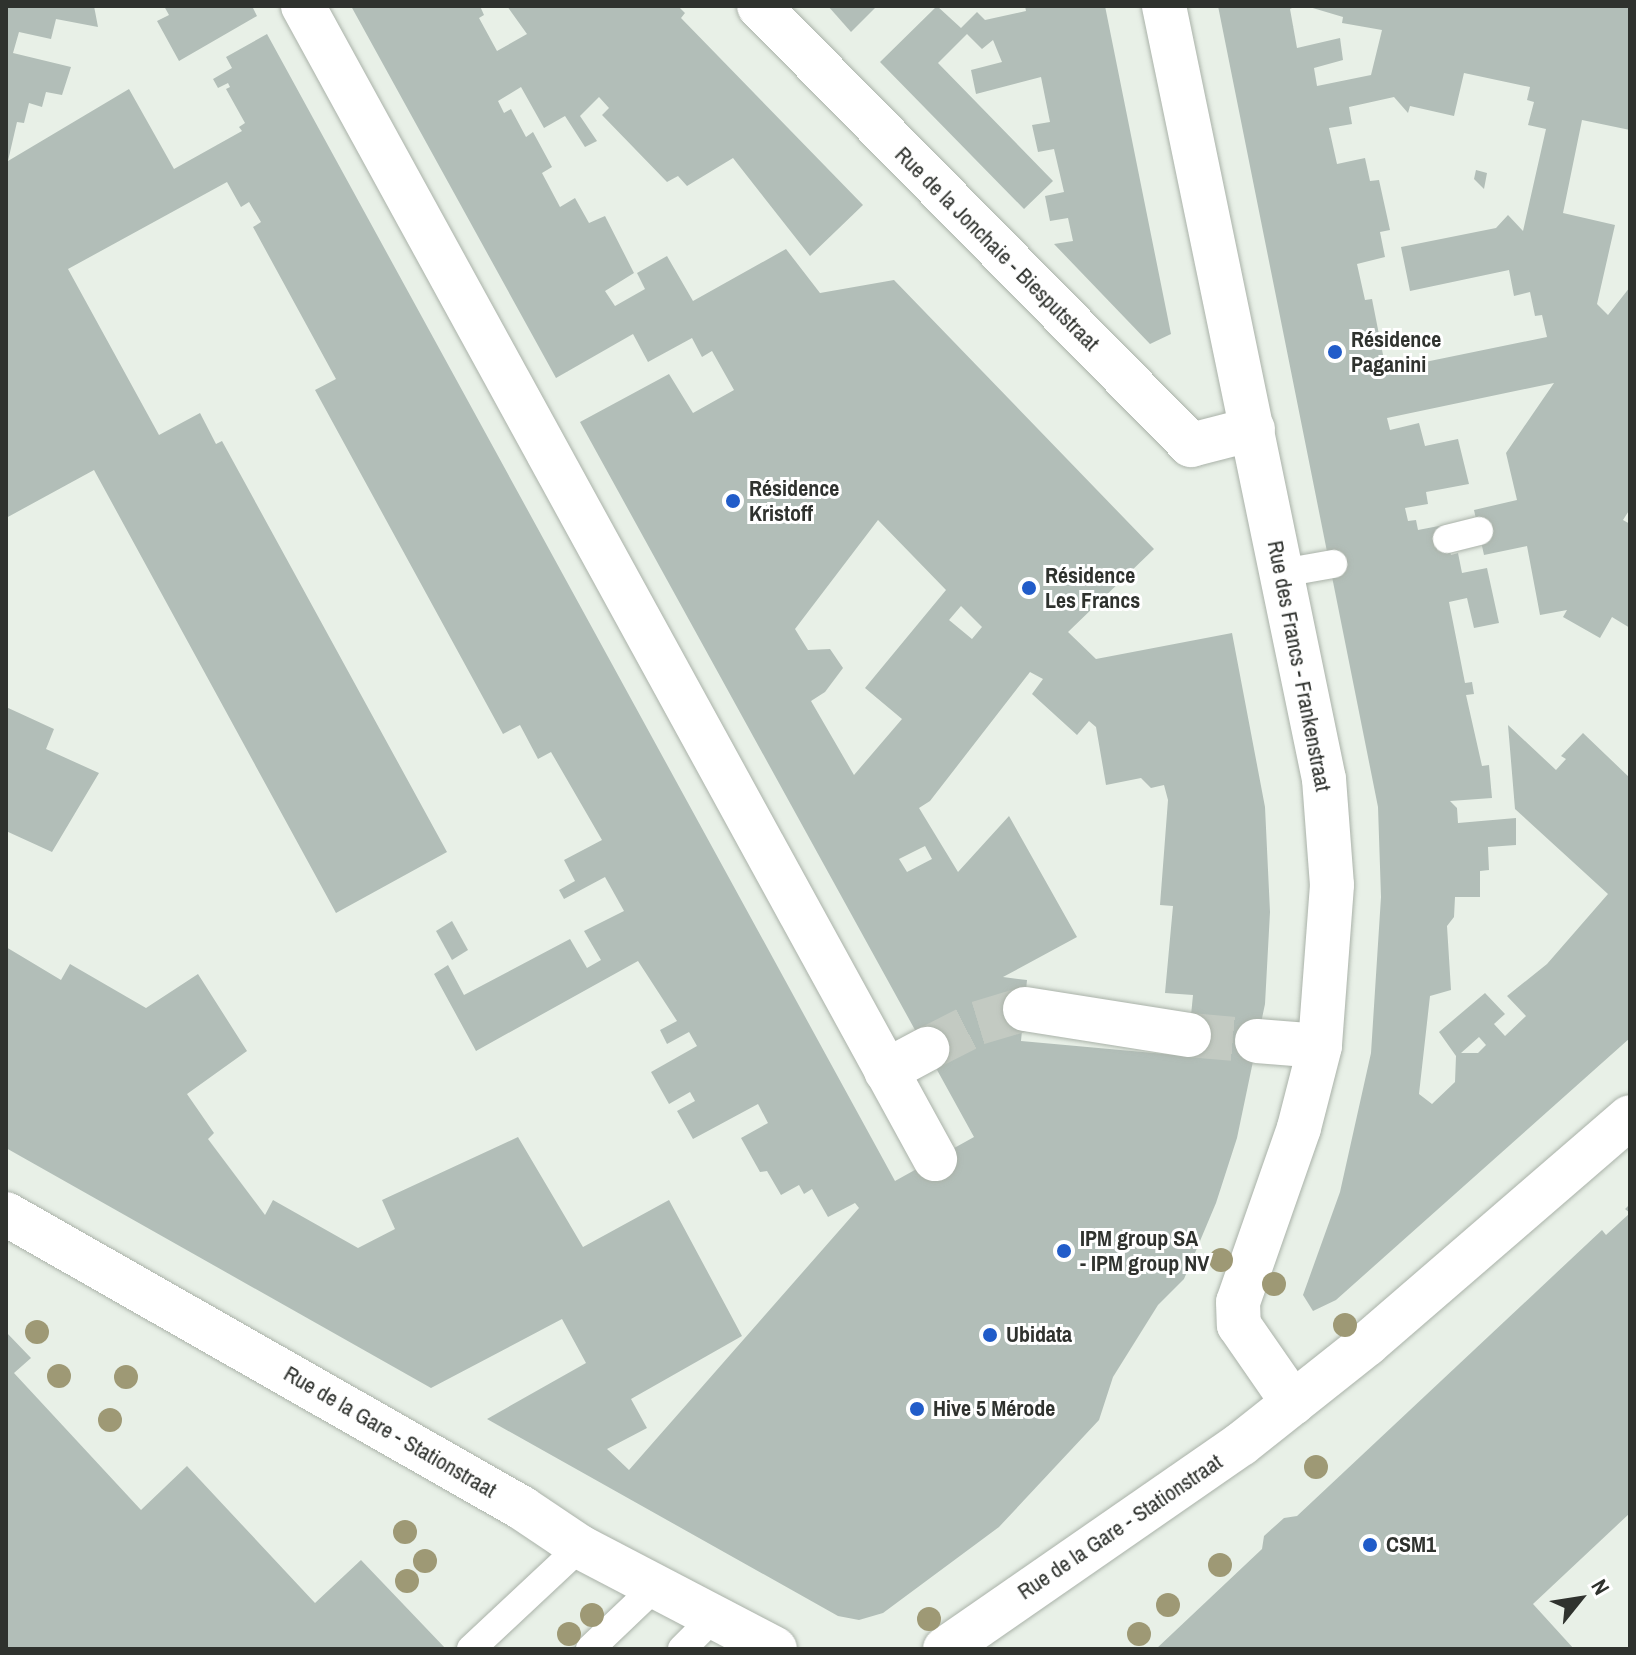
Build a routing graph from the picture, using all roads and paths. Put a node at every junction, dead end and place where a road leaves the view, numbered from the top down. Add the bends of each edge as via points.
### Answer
1 (303, 6) edge
2 (759, 6) edge
3 (1164, 6) edge
4 (1253, 429) junction
5 (1479, 531) dead end
6 (1447, 539) dead end
7 (1333, 564) dead end
8 (1282, 573) junction
9 (1025, 1009) tunnel mouth
10 (1189, 1035) tunnel mouth
11 (1257, 1041) tunnel mouth
12 (1320, 1046) junction
13 (927, 1049) tunnel mouth
14 (886, 1071) junction
15 (1630, 1117) edge
16 (935, 1159) dead end
17 (6, 1214) edge
18 (1293, 1403) junction
19 (580, 1547) junction
20 (655, 1587) junction
21 (713, 1618) junction
22 (471, 1649) edge
23 (590, 1649) edge
24 (682, 1649) edge
25 (775, 1649) edge
26 (945, 1649) edge

1 - 14 street
2 - 4 street, Rue de la Jonchaie - Biesputstraat via 1191,445
3 - 4 street, Rue des Francs - Frankenstraat
4 - 8 street, Rue des Francs - Frankenstraat
5 - 6 lane
7 - 8 lane
8 - 12 street, Rue des Francs - Frankenstraat via 1324,779 1332,885
9 - 10 street
11 - 12 street
12 - 18 street, Rue des Francs - Frankenstraat via 1299,1128 1238,1302 1239,1325
13 - 14 street
14 - 16 street
15 - 18 street, Rue de la Gare - Stationstraat
17 - 19 street, Rue de la Gare - Stationstraat via 522,1508
18 - 26 street, Rue de la Gare - Stationstraat
19 - 20 street, Rue de la Gare - Stationstraat
19 - 22 lane
20 - 21 street, Rue de la Gare - Stationstraat
20 - 23 lane
21 - 24 lane
21 - 25 street, Rue de la Gare - Stationstraat

